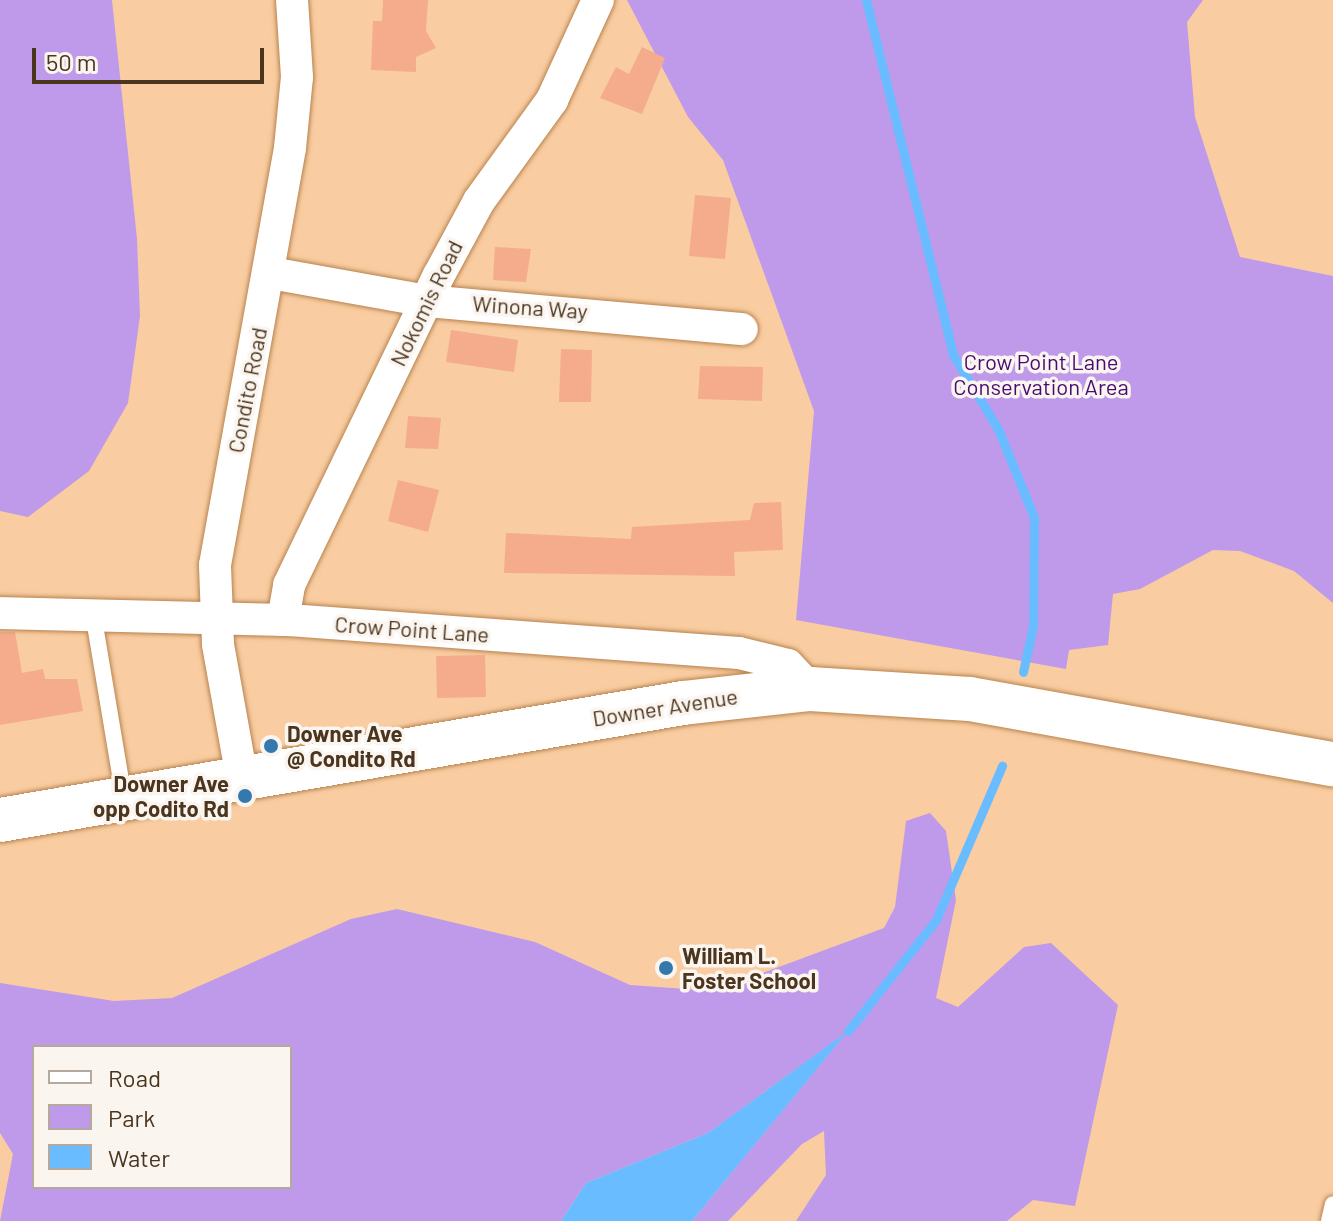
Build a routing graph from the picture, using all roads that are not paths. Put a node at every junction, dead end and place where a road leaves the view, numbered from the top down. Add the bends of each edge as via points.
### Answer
1 (292, 0) edge
2 (598, 0) edge
3 (271, 273) junction
4 (427, 301) junction
5 (742, 329) dead end
6 (0, 613) edge
7 (94, 619) junction
8 (215, 620) junction
9 (283, 620) junction
10 (810, 689) junction
11 (1333, 764) edge
12 (242, 778) junction
13 (124, 798) junction
14 (0, 820) edge
15 (1333, 1204) edge
16 (1329, 1221) edge

1 - 3 street, Condito Road via 297,77
2 - 4 street, Nokomis Road via 552,100 467,220
3 - 4 street, Winona Way
3 - 8 street, Condito Road via 222,517
4 - 5 street, Winona Way
4 - 9 street, Nokomis Road via 289,585
6 - 7 street, Crow Point Lane
7 - 8 street, Crow Point Lane
7 - 13 lane
8 - 9 street, Crow Point Lane
8 - 12 street, Condito Road
9 - 10 street, Crow Point Lane via 739,653 788,665
10 - 11 street, Downer Avenue via 970,699
10 - 12 street, Downer Avenue via 683,703
12 - 13 street, Downer Avenue
13 - 14 street, Downer Avenue
15 - 16 lane

